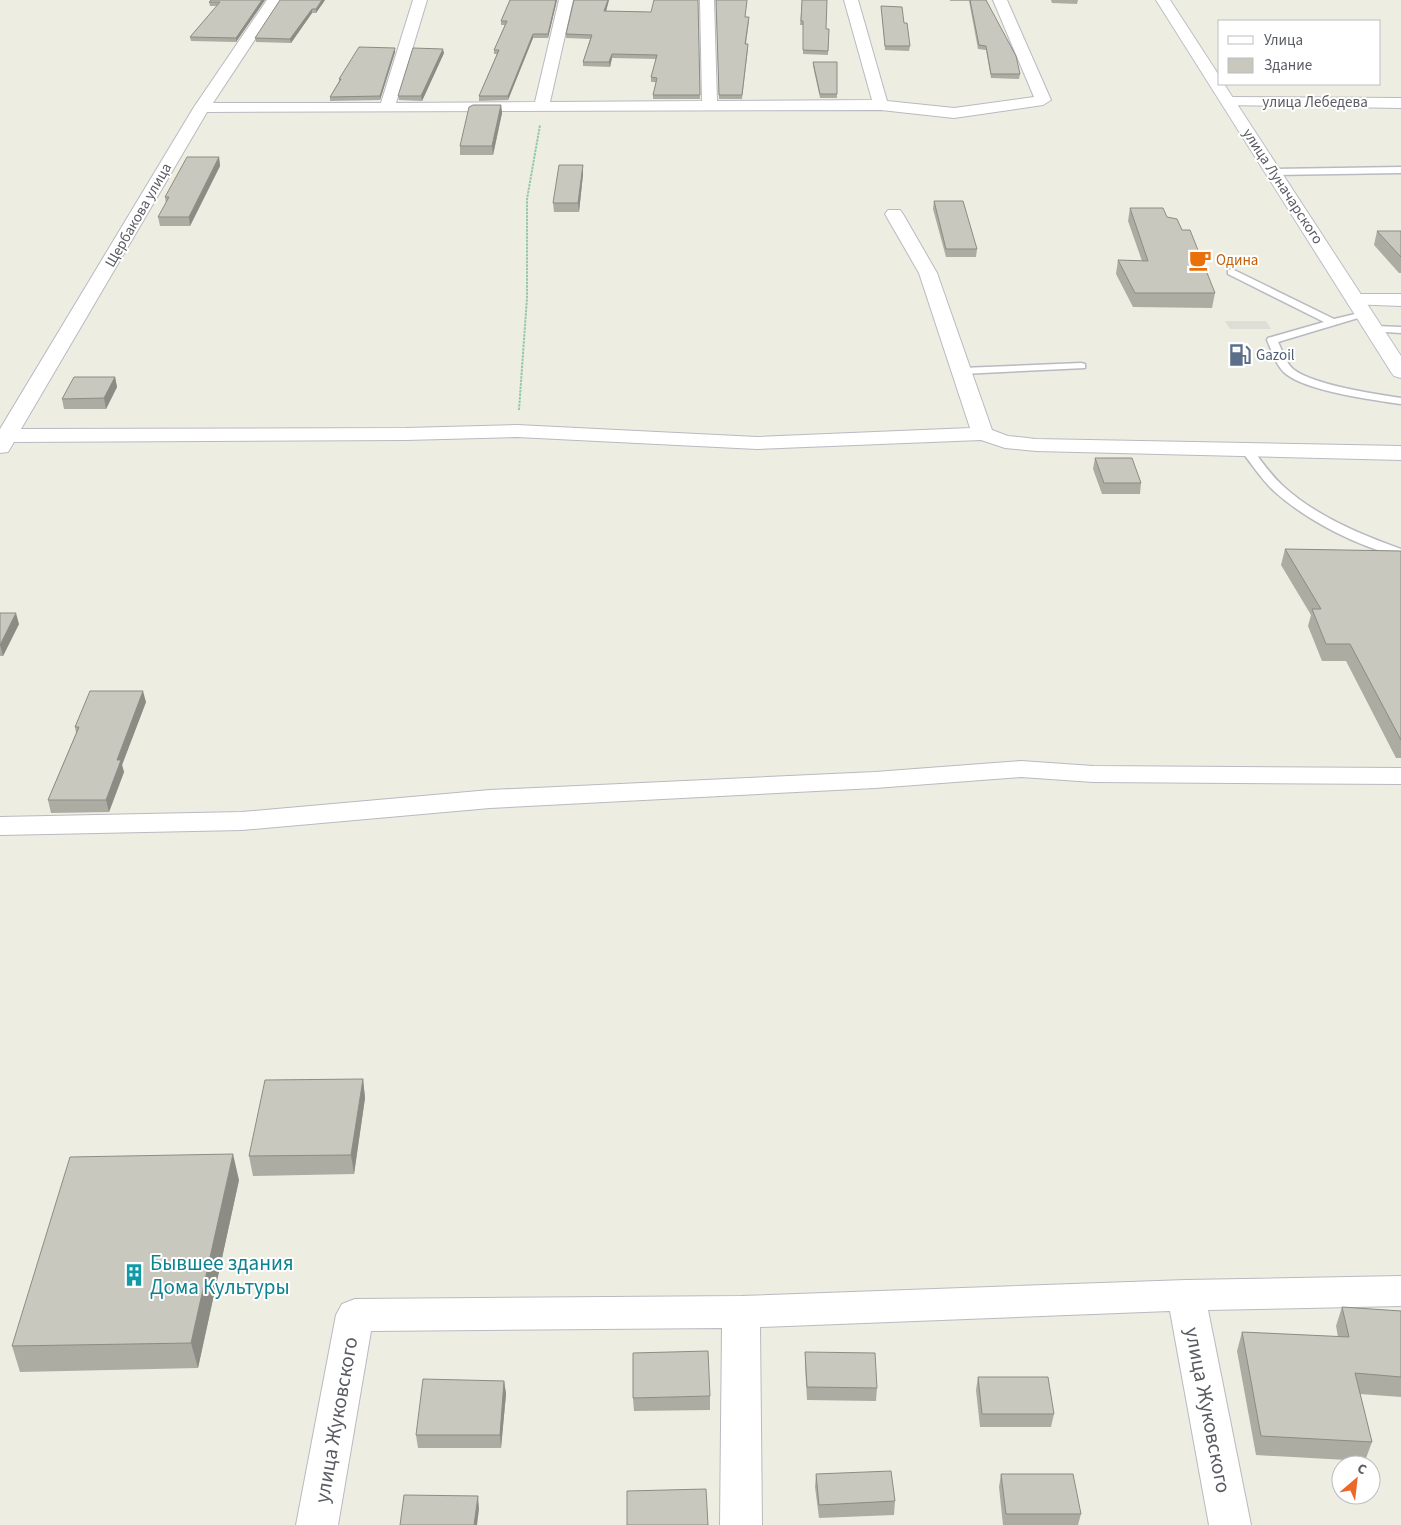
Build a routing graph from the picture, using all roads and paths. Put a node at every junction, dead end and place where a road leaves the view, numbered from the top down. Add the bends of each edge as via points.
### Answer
1 (274, 0) edge
2 (420, 0) edge
3 (566, 0) edge
4 (707, 0) edge
5 (851, 0) edge
6 (1000, 0) edge
7 (1163, 0) edge
8 (1229, 102) junction
9 (1401, 103) edge
10 (710, 105) junction
11 (881, 105) junction
12 (542, 106) junction
13 (202, 107) junction
14 (387, 107) junction
15 (1401, 170) edge
16 (1274, 172) junction
17 (894, 214) dead end
18 (1232, 272) dead end
19 (1401, 300) edge
20 (1360, 306) junction
21 (1335, 323) junction
22 (1375, 329) junction
23 (1401, 330) edge
24 (1081, 366) dead end
25 (962, 371) junction
26 (1401, 372) edge
27 (1401, 401) edge
28 (517, 431) junction
29 (983, 434) junction
30 (3, 439) edge
31 (1247, 450) junction
32 (1401, 453) edge
33 (1401, 553) edge
34 (1401, 776) edge
35 (0, 826) edge
36 (1401, 1291) edge
37 (1186, 1295) junction
38 (740, 1312) junction
39 (317, 1525) edge
40 (741, 1525) edge
41 (1230, 1525) edge

1 - 13 street, Щербакова улица
2 - 14 street
3 - 12 street
4 - 10 street
5 - 11 street
6 - 11 street via 1043,100 954,113
7 - 8 street, улица Луначарского
8 - 9 street, улица Лебедева
8 - 16 street, улица Луначарского
10 - 11 street
10 - 12 street
12 - 14 street
12 - 28 path via 528,199 528,298
13 - 14 street
13 - 30 street, Щербакова улица
15 - 16 lane
16 - 20 street, улица Луначарского
17 - 25 street via 928,273
18 - 21 lane
19 - 20 street
20 - 21 lane
20 - 22 street, улица Луначарского
21 - 27 lane via 1272,340 1289,370 1314,381
22 - 23 lane
22 - 26 street, улица Луначарского
24 - 25 lane
25 - 29 street
28 - 29 street via 757,443
28 - 30 street
29 - 31 street via 1005,442 1036,445
31 - 32 street
31 - 33 lane via 1279,488 1319,517 1356,538
34 - 35 street via 1093,774 1021,769 875,780 490,799 242,822
36 - 37 street
37 - 38 street
37 - 41 street, улица Жуковского
38 - 39 street, улица Жуковского via 355,1315
38 - 40 street

